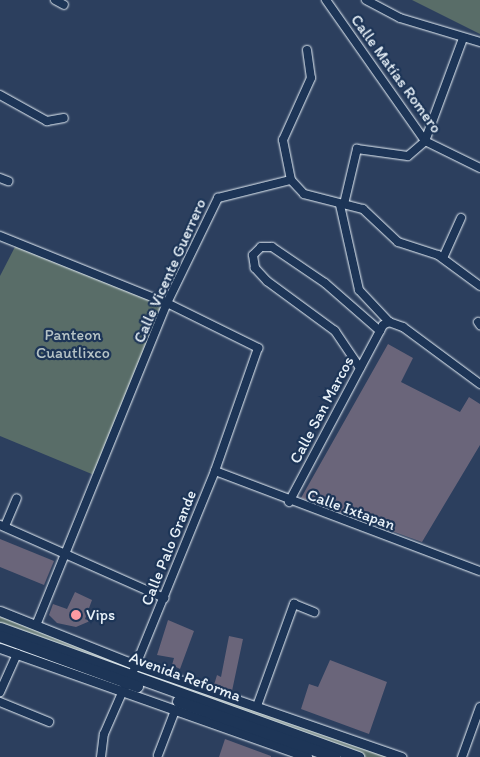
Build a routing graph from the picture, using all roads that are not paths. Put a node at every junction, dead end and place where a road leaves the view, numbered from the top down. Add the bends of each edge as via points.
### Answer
1 (55, 0) edge
2 (326, 0) edge
3 (366, 0) edge
4 (64, 5) dead end
5 (463, 38) junction
6 (480, 42) edge
7 (307, 50) dead end
8 (0, 95) edge
9 (64, 118) dead end
10 (425, 141) junction
11 (480, 168) edge
12 (0, 178) edge
13 (291, 180) junction
14 (8, 181) dead end
15 (342, 205) junction
16 (461, 218) dead end
17 (0, 236) edge
18 (443, 258) junction
19 (480, 286) edge
20 (167, 303) junction
21 (389, 322) junction
22 (380, 331) junction
23 (360, 368) junction
24 (480, 383) edge
25 (215, 471) junction
26 (17, 498) dead end
27 (289, 502) junction
28 (2, 526) edge
29 (69, 553) junction
30 (480, 570) edge
31 (164, 598) junction
32 (0, 611) edge
33 (314, 612) dead end
34 (37, 623) junction
35 (0, 628) edge
36 (0, 636) edge
37 (0, 648) edge
38 (17, 654) junction
39 (132, 674) junction
40 (0, 692) edge
41 (122, 693) junction
42 (0, 702) edge
43 (257, 706) junction
44 (480, 707) edge
45 (174, 713) junction
46 (49, 722) dead end
47 (158, 755) dead end
48 (101, 757) edge
49 (307, 757) edge
50 (334, 757) edge
51 (359, 757) edge
52 (401, 757) edge
53 (462, 757) edge

1 - 4 street
2 - 10 street, Calle Matías Romero
3 - 5 street via 400,18
5 - 6 street
5 - 10 street
7 - 13 street via 311,78 283,140
8 - 9 street via 47,121
10 - 11 street, Calle Matías Romero
10 - 15 street via 408,156 357,149
12 - 14 street
13 - 15 street via 304,194
13 - 20 street, Calle Vicente Guerrero via 218,198
15 - 18 street via 363,209 398,242
15 - 21 street via 360,290
16 - 18 street
17 - 20 street
18 - 19 street
20 - 25 street, Calle Palo Grande via 258,348
20 - 29 street, Calle Vicente Guerrero
21 - 22 street, Calle San Marcos
21 - 24 street via 403,327
22 - 23 street, Calle San Marcos
22 - 23 street via 325,283 272,247 261,247 253,255 255,268 267,281 335,331
23 - 27 street, Calle San Marcos
25 - 27 street, Calle Ixtapan
25 - 31 street, Calle Palo Grande
26 - 28 street
27 - 30 street, Calle Ixtapan
28 - 29 street
29 - 31 street
29 - 34 street, Calle Vicente Guerrero
31 - 39 street, Calle Palo Grande
32 - 34 street
33 - 43 street via 294,604
34 - 39 street
35 - 39 main road, Avenida Reforma
36 - 39 main road, Avenida Reforma
37 - 38 street
38 - 40 street
38 - 41 street
39 - 41 street, Calle Palo Grande
39 - 43 street
39 - 50 main road, Avenida Reforma
39 - 51 main road, Avenida Reforma
41 - 45 street
41 - 48 street, Calle Palo Grande via 104,734
42 - 46 street
43 - 52 street
44 - 53 street
45 - 47 street
45 - 49 street

